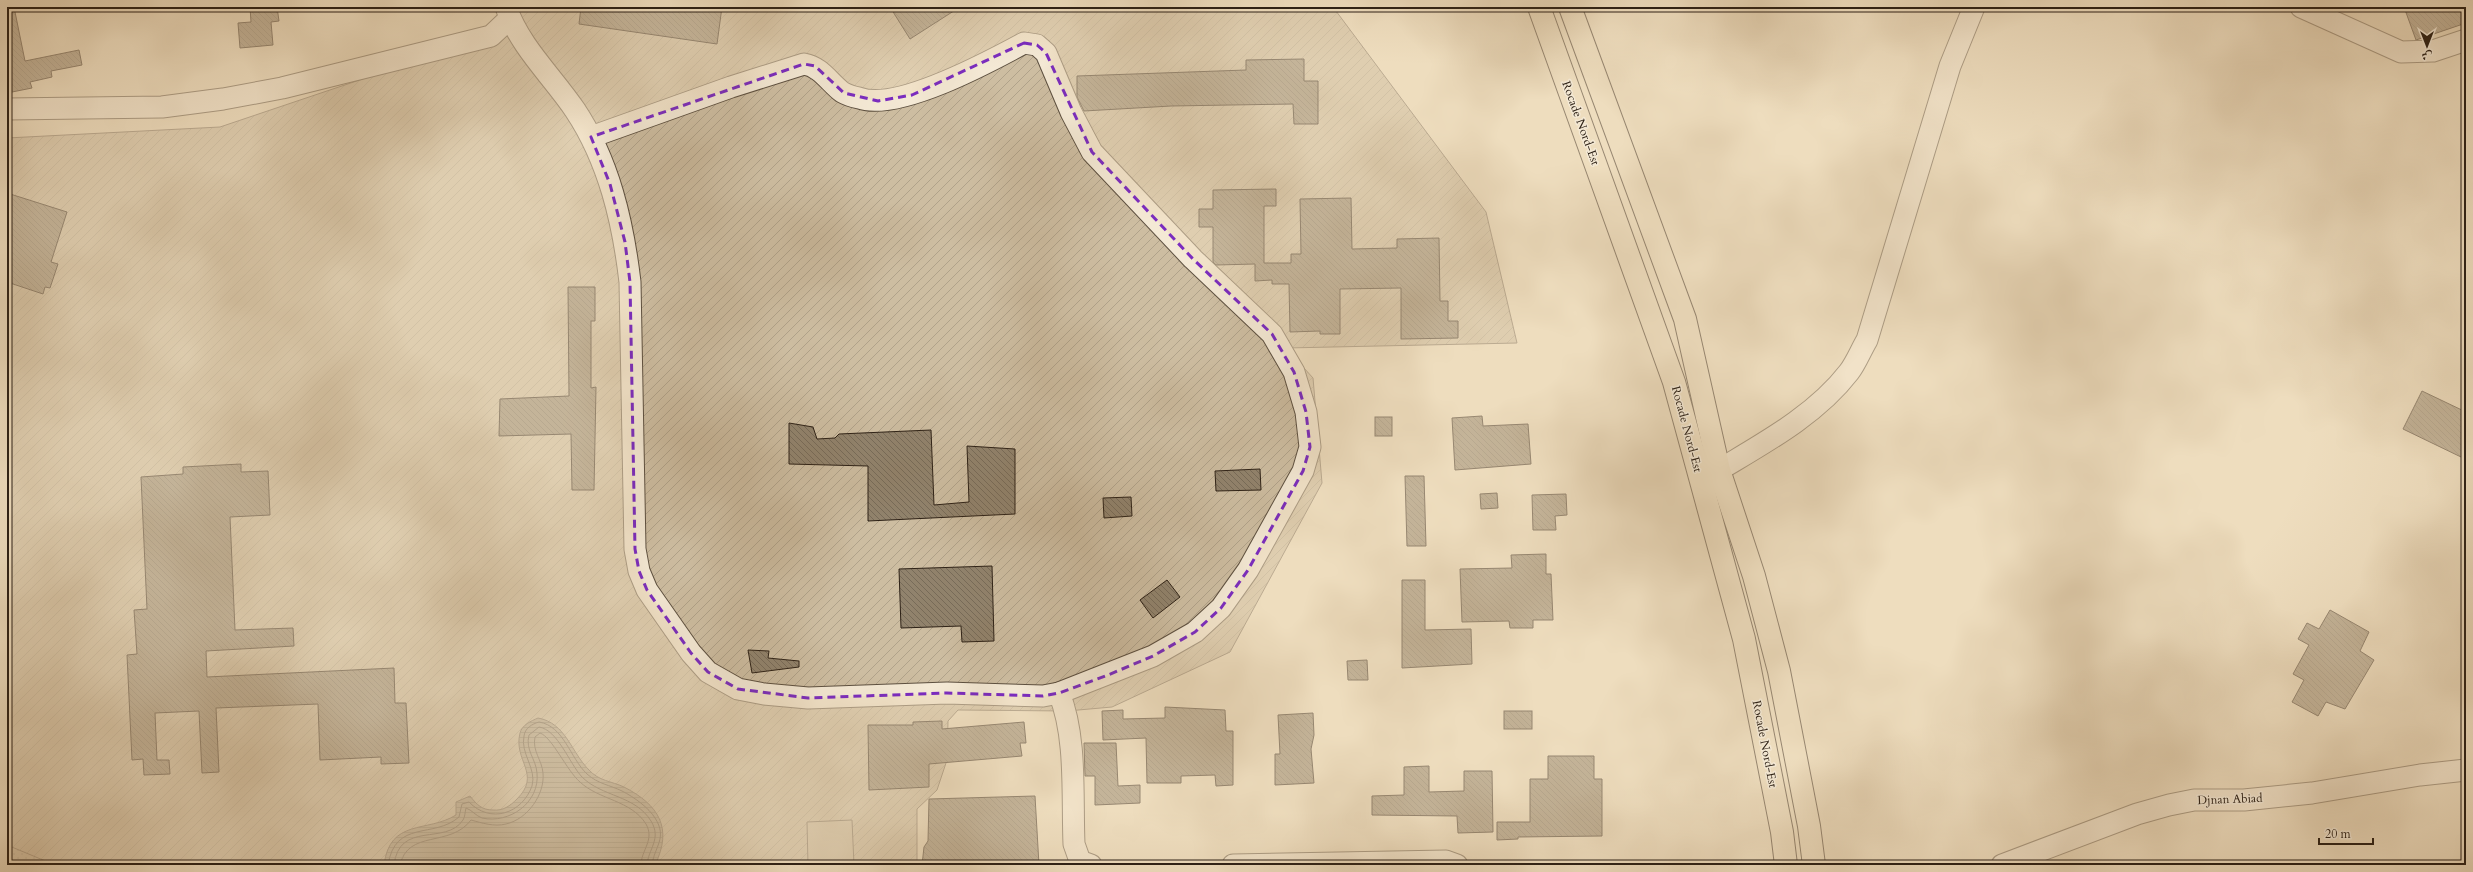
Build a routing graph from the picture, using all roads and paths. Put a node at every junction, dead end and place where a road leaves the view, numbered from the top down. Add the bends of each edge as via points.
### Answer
1 (1539, 7) edge
2 (1570, 7) edge
3 (1974, 7) edge
4 (2301, 7) edge
5 (508, 13) edge
6 (2466, 40) edge
7 (7, 109) edge
8 (591, 137) junction
9 (1719, 470) junction
10 (1059, 693) junction
11 (2466, 770) edge
12 (1091, 865) edge
13 (1233, 865) edge
14 (1457, 865) edge
15 (1786, 865) edge
16 (1814, 865) edge
17 (2002, 865) edge

1 - 15 highway, Rocade Nord-Est via 1674,382 1744,639 1782,832
2 - 9 highway, Rocade Nord-Est via 1685,319
3 - 9 street via 1945,81 1867,340 1850,372 1810,410 1774,437
4 - 6 street via 2401,52 2433,51
5 - 7 street via 491,36 282,88 162,106
5 - 8 street via 541,67 560,88
8 - 10 street via 610,184 626,242 630,282 635,550 639,571 646,590 691,653 708,672 738,689 764,694 808,698 948,693 1043,696
8 - 10 street via 738,84 804,64 815,66 844,93 878,101 912,95 1024,43 1037,45 1046,53 1071,112 1092,152 1193,259 1272,334 1294,372 1306,412 1310,447 1304,471 1248,570 1221,608 1195,632 1153,656
9 - 16 highway, Rocade Nord-Est via 1754,576 1779,671 1809,826
10 - 12 street via 1067,711 1070,734 1074,844 1080,861
11 - 17 street, Djnan Abiad via 2312,793 2244,800 2194,800 2137,814
13 - 14 street via 1446,861

